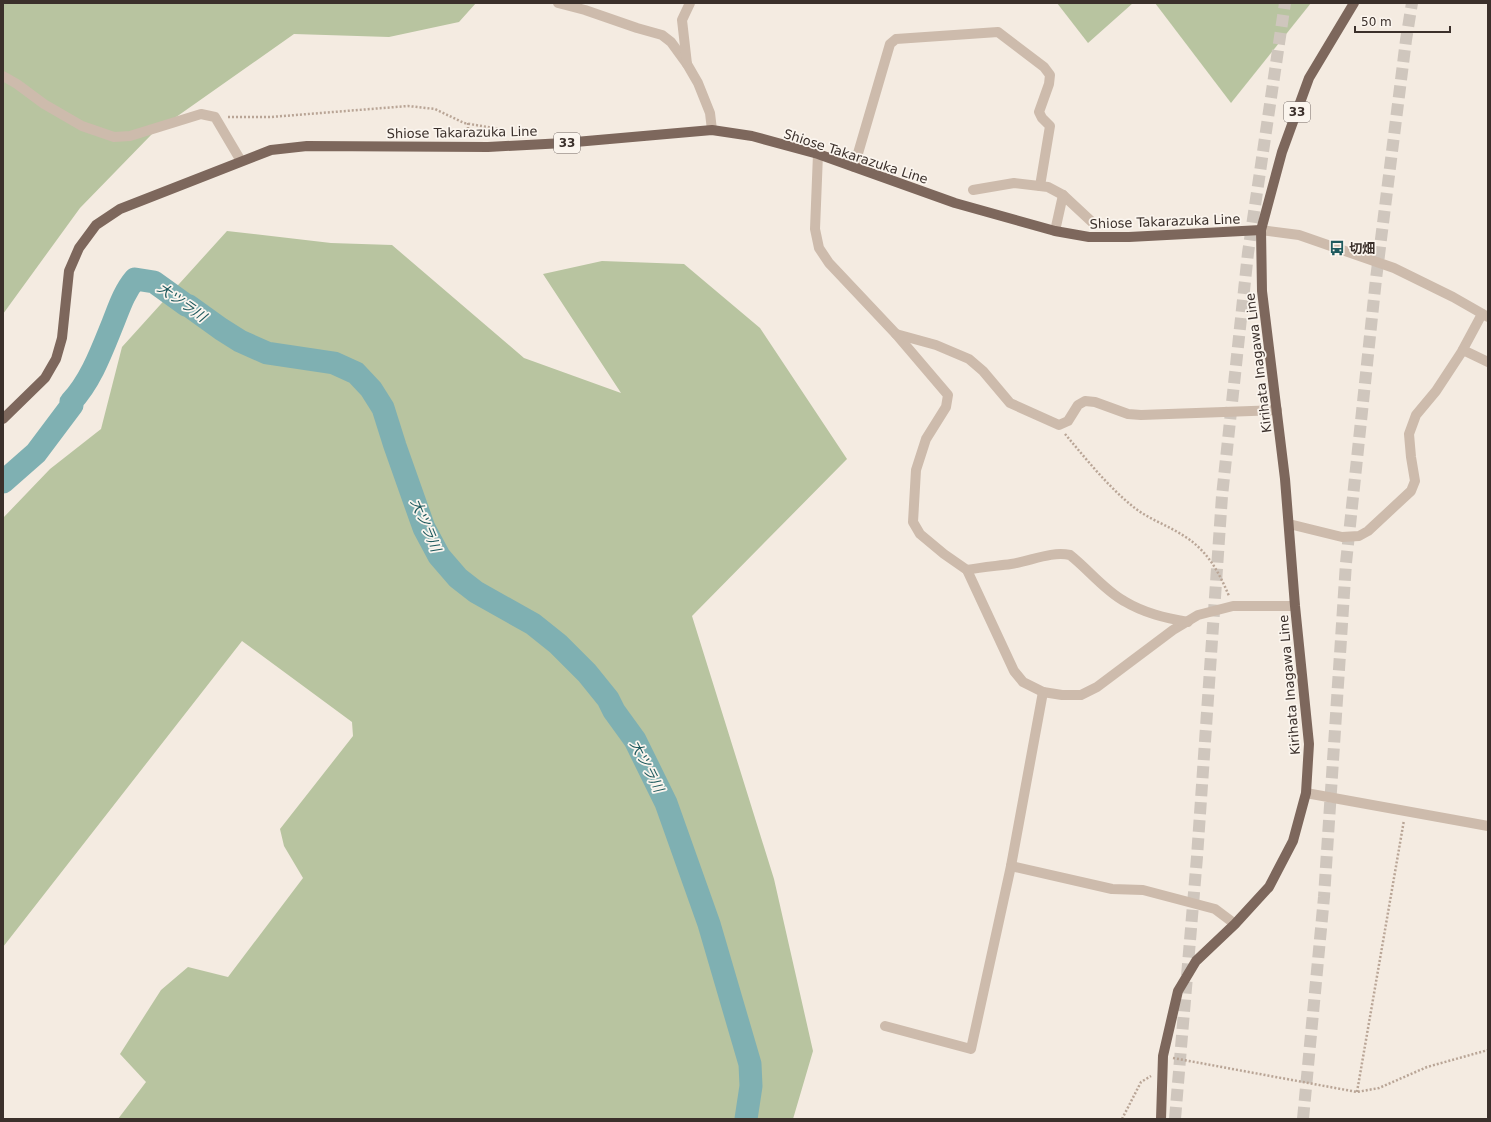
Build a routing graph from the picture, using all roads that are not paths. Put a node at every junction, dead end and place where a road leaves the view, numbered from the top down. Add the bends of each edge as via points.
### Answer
1 (558, 3) edge
2 (690, 3) edge
3 (1354, 3) edge
4 (687, 64) junction
5 (3, 76) edge
6 (712, 130) junction
7 (818, 154) junction
8 (241, 160) junction
9 (854, 167) junction
10 (1040, 186) junction
11 (973, 190) dead end
12 (1063, 196) junction
13 (1092, 222) dead end
14 (1261, 230) junction
15 (1055, 231) junction
16 (1485, 315) edge
17 (896, 334) junction
18 (1463, 350) junction
19 (1488, 362) edge
20 (1277, 410) junction
21 (3, 420) edge
22 (1289, 524) junction
23 (968, 570) junction
24 (1295, 606) junction
25 (1188, 622) junction
26 (1043, 692) junction
27 (1306, 793) junction
28 (1488, 826) edge
29 (1011, 866) junction
30 (1235, 924) junction
31 (885, 1026) dead end
32 (1161, 1119) edge

1 - 4 street via 662,34
2 - 4 street via 682,20
3 - 14 main road, 33 via 1309,78 1282,152
4 - 6 street via 710,113
5 - 8 street via 82,126 114,137 130,136 201,114 215,117
6 - 7 main road, Shiose Takarazuka Line / 33 via 752,136
6 - 8 main road, Shiose Takarazuka Line / 33 via 514,146 307,146 272,150
7 - 9 main road, Shiose Takarazuka Line / 33
7 - 17 street via 815,228 820,248 829,263
8 - 21 main road, Shiose Takarazuka Line / 33 via 120,209 96,225 79,248 69,272 62,338 56,359 45,378
9 - 10 street via 890,44 896,39 998,32 1044,67 1050,75 1039,112 1050,126
9 - 15 main road, Shiose Takarazuka Line / 33 via 956,202
10 - 11 street via 1014,183
10 - 12 street via 1048,187
12 - 13 street
12 - 15 street
14 - 15 main road, Shiose Takarazuka Line / 33 via 1089,238
14 - 16 street via 1299,235 1394,268
14 - 20 main road, Kirihata Inagawa Line via 1262,291
16 - 18 street
17 - 20 street via 936,345 969,359 983,371 1010,403 1059,425 1068,420 1078,405 1085,401 1135,414
17 - 23 street via 948,395 946,407 926,439 916,470 913,522 920,534
18 - 19 street
18 - 22 street via 1436,391 1416,415 1409,434 1415,482 1411,491 1368,531 1359,536 1342,537
20 - 22 main road, Kirihata Inagawa Line
22 - 24 main road, Kirihata Inagawa Line
23 - 25 street via 1012,564 1061,553 1070,555 1123,601 1164,618
23 - 26 street via 1014,671 1023,682
24 - 25 street via 1233,606 1198,615
24 - 27 main road, Kirihata Inagawa Line via 1309,744
25 - 26 street via 1097,687 1081,695
26 - 29 street
27 - 28 street
27 - 30 main road, Kirihata Inagawa Line via 1293,841 1269,887
29 - 30 street via 1112,889 1143,890 1215,909
29 - 31 street via 971,1049
30 - 32 main road, Kirihata Inagawa Line via 1196,961 1178,991 1163,1056

